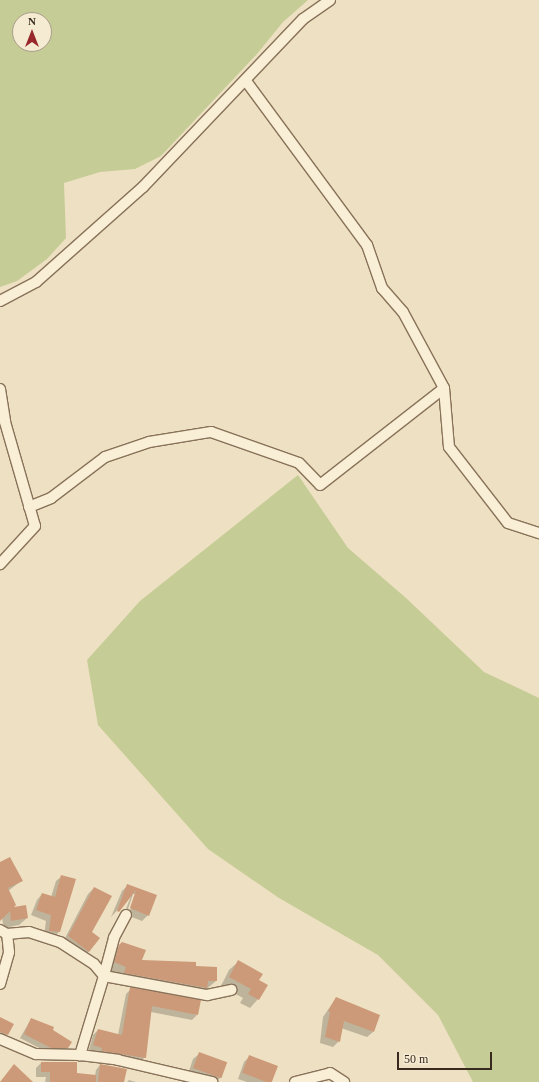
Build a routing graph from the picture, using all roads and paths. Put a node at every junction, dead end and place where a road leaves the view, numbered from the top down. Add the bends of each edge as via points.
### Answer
1 (330, 0) edge
2 (246, 81) junction
3 (0, 301) edge
4 (444, 388) junction
5 (0, 389) edge
6 (30, 507) junction
7 (539, 533) edge
8 (0, 564) edge
9 (126, 915) dead end
10 (3, 932) edge
11 (104, 976) junction
12 (0, 984) edge
13 (231, 990) dead end
14 (1, 1043) edge
15 (80, 1055) junction
16 (212, 1082) edge
17 (295, 1082) edge
18 (344, 1082) edge

1 - 2 street via 303,19
2 - 3 street via 143,187 36,282
2 - 4 street via 367,245 382,288 403,312
4 - 6 street via 320,485 299,463 211,432 149,442 105,457 51,498
4 - 7 street via 449,447 508,523
5 - 6 street via 5,422
6 - 8 street via 35,526
9 - 11 street via 114,938
10 - 11 street via 29,932 60,942 94,964
10 - 12 street via 9,952
11 - 13 street via 207,995
11 - 15 street
14 - 15 street via 36,1054
15 - 16 street via 118,1060
17 - 18 street via 330,1074

